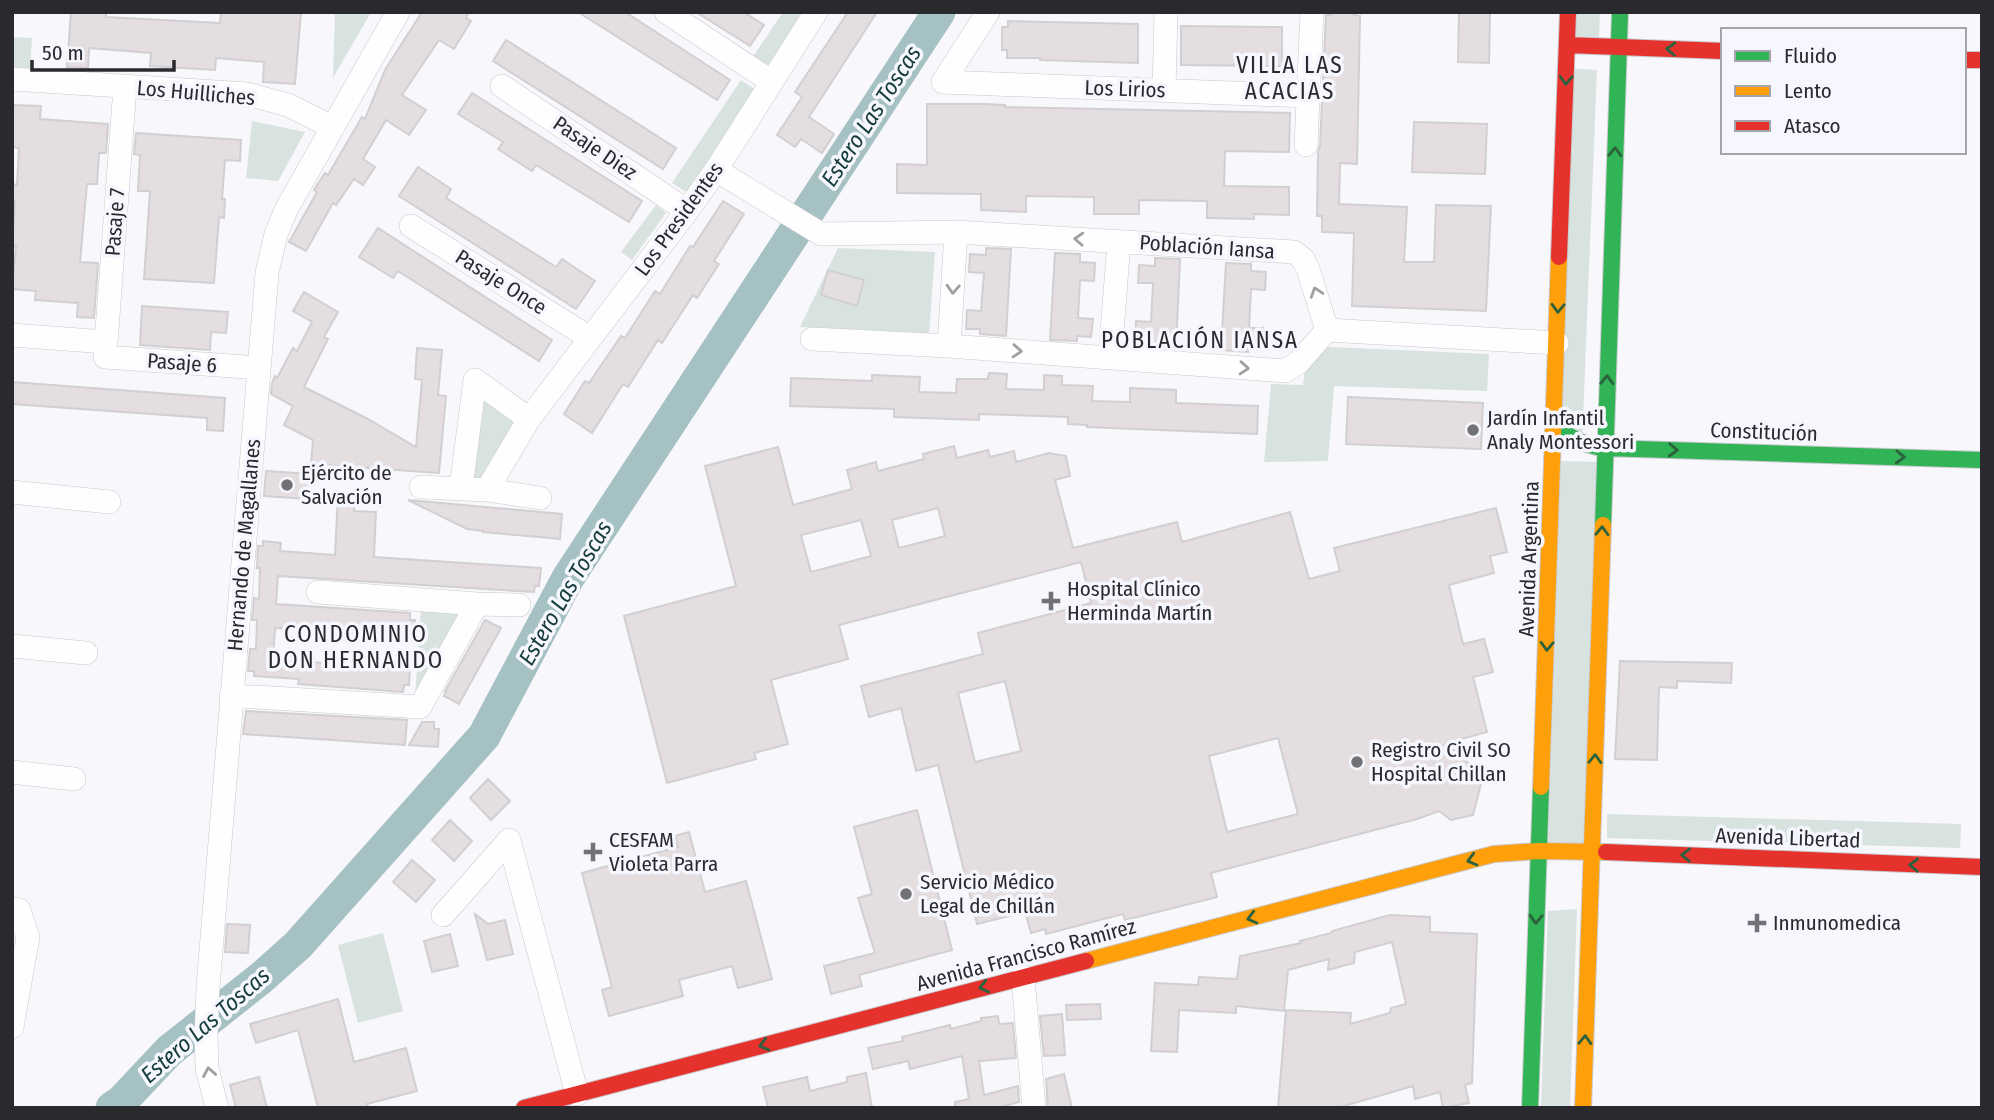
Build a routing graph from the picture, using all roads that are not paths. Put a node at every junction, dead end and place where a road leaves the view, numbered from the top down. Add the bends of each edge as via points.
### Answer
1 (398, 12) edge
2 (666, 12) edge
3 (816, 12) edge
4 (988, 12) edge
5 (1166, 12) edge
6 (1312, 12) edge
7 (1568, 12) edge
8 (1620, 12) edge
9 (1567, 45) junction
10 (1619, 47) junction
11 (1721, 51) edge
12 (12, 79) edge
13 (772, 82) junction
14 (502, 86) dead end
15 (125, 87) junction
16 (1164, 91) junction
17 (1308, 96) junction
18 (332, 127) junction
19 (1306, 145) dead end
20 (716, 170) junction
21 (687, 211) junction
22 (411, 226) dead end
23 (956, 232) junction
24 (1119, 242) junction
25 (1327, 330) junction
26 (12, 335) edge
27 (590, 338) junction
28 (812, 339) dead end
29 (1557, 343) junction
30 (949, 346) junction
31 (106, 350) junction
32 (1111, 358) junction
33 (259, 368) junction
34 (529, 419) junction
35 (1554, 422) junction
36 (1604, 448) junction
37 (1982, 460) edge
38 (421, 487) dead end
39 (461, 488) junction
40 (487, 491) junction
41 (12, 492) edge
42 (540, 498) dead end
43 (109, 502) dead end
44 (318, 592) dead end
45 (477, 604) junction
46 (519, 605) dead end
47 (12, 646) edge
48 (86, 653) dead end
49 (231, 697) junction
50 (1542, 769) junction
51 (12, 772) edge
52 (74, 779) dead end
53 (1594, 787) junction
54 (1556, 790) dead end
55 (1577, 797) dead end
56 (1539, 851) junction
57 (1592, 852) junction
58 (1982, 867) edge
59 (15, 909) edge
60 (443, 915) dead end
61 (1023, 977) junction
62 (12, 1027) edge
63 (577, 1094) junction
64 (217, 1108) edge
65 (524, 1108) edge
66 (1034, 1108) edge
67 (1530, 1108) edge
68 (1583, 1108) edge

1 - 18 street, Hernando de Magallanes
2 - 13 street
3 - 13 street, Los Presidentes
4 - 16 street, Los Lirios via 943,82
5 - 16 street
6 - 17 street
7 - 9 main road, Avenida Argentina
8 - 10 main road
9 - 10 main road
9 -> 29 main road, Avenida Argentina
11 -> 10 main road
36 -> 10 main road
12 - 15 street, Los Huilliches
13 - 20 street, Los Presidentes
14 - 21 street, Pasaje Diez
15 - 18 street, Los Huilliches via 247,94 288,105
15 - 31 street, Pasaje 7
16 - 17 street, Los Lirios
17 - 19 street
18 - 33 street, Hernando de Magallanes via 276,234 267,273
20 - 21 street, Los Presidentes
20 - 23 street, Población Iansa via 804,224
21 - 27 street, Los Presidentes
22 - 27 street, Pasaje Once
24 -> 23 street, Población Iansa
23 -> 30 street
25 -> 24 street, Población Iansa via 1308,269 1294,253
24 - 32 street, Población Iansa
25 - 29 street
32 -> 25 street via 1285,372
26 - 31 street, Pasaje 6
27 - 34 street, Los Presidentes
28 - 30 street
29 - 35 main road, Avenida Argentina
30 -> 32 street
31 - 33 street, Pasaje 6
33 - 49 street, Hernando de Magallanes
34 - 39 street via 475,380
34 - 40 street, Los Presidentes
35 - 36 main road, Constitución via 1571,439
35 -> 50 main road, Avenida Argentina via 1556,578
36 -> 37 main road, Constitución
53 -> 36 main road via 1594,578
38 - 39 street
39 - 40 street
40 - 42 street
41 - 43 street
44 - 45 street
45 - 46 street
45 - 49 street via 419,707
47 - 48 street
64 -> 49 street, Hernando de Magallanes via 207,1068 206,1036
50 - 54 main road
50 - 56 main road, Avenida Argentina
51 - 52 street
53 - 55 main road
53 - 57 main road
56 - 57 main road, Avenida Francisco Ramírez
56 -> 61 main road, Avenida Francisco Ramírez via 1494,854
56 -> 67 main road, Avenida Argentina
58 -> 57 main road, Avenida Libertad
68 -> 57 main road
59 - 62 street via 28,937
60 - 63 street via 509,840
61 -> 63 main road, Avenida Francisco Ramírez
61 - 66 street
63 - 65 main road, Avenida Francisco Ramírez

